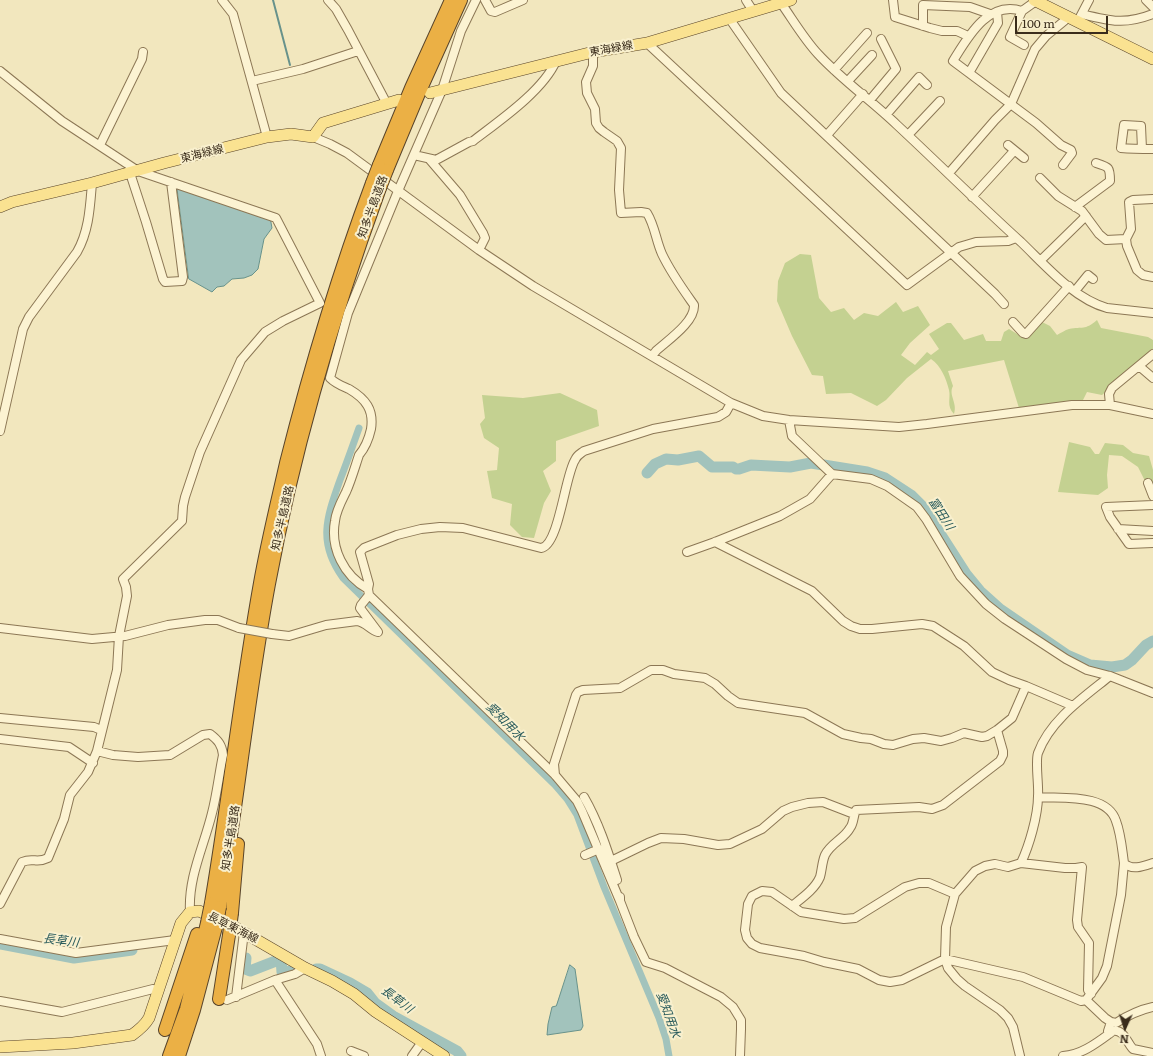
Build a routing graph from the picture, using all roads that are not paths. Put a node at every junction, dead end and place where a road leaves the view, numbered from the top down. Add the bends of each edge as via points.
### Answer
1 (222, 0) edge
2 (328, 0) edge
3 (451, 0) edge
4 (461, 0) edge
5 (476, 0) edge
6 (486, 0) edge
7 (523, 0) edge
8 (746, 0) edge
9 (892, 0) edge
10 (1035, 0) edge
11 (1089, 0) edge
12 (1146, 0) edge
13 (786, 1) edge
14 (1153, 6) edge
15 (753, 11) junction
16 (1022, 11) junction
17 (994, 13) junction
18 (1153, 14) edge
19 (729, 18) junction
20 (1076, 18) junction
21 (922, 26) junction
22 (867, 33) dead end
23 (968, 36) junction
24 (881, 39) dead end
25 (647, 43) junction
26 (1024, 45) dead end
27 (358, 51) junction
28 (143, 52) dead end
29 (593, 52) junction
30 (872, 55) dead end
31 (1153, 59) edge
32 (556, 61) junction
33 (834, 70) junction
34 (0, 71) edge
35 (969, 73) junction
36 (848, 81) junction
37 (252, 82) junction
38 (927, 85) dead end
39 (442, 90) junction
40 (430, 93) dead end
41 (866, 97) junction
42 (399, 100) dead end
43 (940, 101) dead end
44 (387, 104) junction
45 (1011, 104) junction
46 (886, 115) junction
47 (827, 135) junction
48 (908, 135) junction
49 (267, 137) junction
50 (313, 137) junction
51 (100, 145) junction
52 (1153, 149) edge
53 (1142, 150) dead end
54 (414, 156) junction
55 (1024, 158) dead end
56 (430, 160) junction
57 (1096, 163) dead end
58 (1063, 165) dead end
59 (383, 168) junction
60 (134, 172) junction
61 (949, 173) junction
62 (1040, 178) dead end
63 (171, 182) junction
64 (92, 183) junction
65 (376, 185) junction
66 (398, 191) junction
67 (972, 197) junction
68 (1153, 199) edge
69 (0, 207) edge
70 (1075, 207) junction
71 (1086, 216) junction
72 (1016, 238) junction
73 (1126, 239) junction
74 (479, 250) junction
75 (951, 253) junction
76 (1040, 261) junction
77 (1153, 277) edge
78 (1094, 279) dead end
79 (1072, 288) junction
80 (1004, 304) dead end
81 (1153, 312) edge
82 (1013, 322) dead end
83 (1153, 354) edge
84 (652, 356) junction
85 (1139, 366) junction
86 (1153, 378) edge
87 (731, 403) junction
88 (1110, 405) junction
89 (1153, 414) edge
90 (789, 420) junction
91 (0, 431) edge
92 (832, 474) junction
93 (1148, 483) dead end
94 (1153, 496) edge
95 (1153, 505) edge
96 (1118, 529) junction
97 (1153, 531) edge
98 (715, 542) junction
99 (1153, 543) edge
100 (687, 552) dead end
101 (368, 592) junction
102 (0, 628) edge
103 (119, 636) junction
104 (1110, 676) junction
105 (1026, 686) junction
106 (1153, 693) edge
107 (1073, 706) junction
108 (0, 718) edge
109 (101, 730) junction
110 (997, 730) junction
111 (0, 739) edge
112 (97, 751) junction
113 (92, 763) junction
114 (240, 775) junction
115 (555, 775) junction
116 (584, 797) dead end
117 (1038, 797) junction
118 (854, 814) junction
119 (599, 849) junction
120 (585, 855) dead end
121 (611, 861) junction
122 (1021, 863) junction
123 (1124, 863) junction
124 (1153, 863) edge
125 (955, 894) junction
126 (620, 901) junction
127 (212, 903) junction
128 (0, 904) edge
129 (792, 906) junction
130 (190, 912) junction
131 (208, 923) junction
132 (244, 932) junction
133 (0, 938) edge
134 (175, 940) junction
135 (945, 959) junction
136 (305, 968) junction
137 (275, 980) junction
138 (158, 990) junction
139 (236, 996) junction
140 (1089, 997) junction
141 (0, 1000) edge
142 (223, 1000) joint
143 (1153, 1007) edge
144 (1111, 1022) junction
145 (165, 1030) dead end
146 (1109, 1034) junction
147 (422, 1042) junction
148 (0, 1047) edge
149 (351, 1051) dead end
150 (1153, 1053) edge
151 (169, 1056) edge
152 (179, 1056) edge
153 (321, 1056) edge
154 (364, 1056) edge
155 (412, 1056) edge
156 (444, 1056) edge
157 (740, 1056) edge
158 (1020, 1056) edge
159 (1063, 1056) edge

1 - 37 street via 233,14
2 - 27 street via 336,9
3 - 59 highway, 知多半島道路 via 414,81
4 - 59 highway, 知多半島道路
5 - 39 street via 461,30
6 - 7 street via 491,11 495,12
8 - 15 street
9 - 21 street via 895,17
10 - 16 street
10 - 20 main road
11 - 20 street
12 - 14 street
13 - 15 main road, 東海緑線
13 - 33 street via 814,49
15 - 19 main road, 東海緑線
16 - 17 street via 1016,9
16 - 26 street via 1010,37
17 - 21 street via 970,7 923,5
17 - 23 street
17 - 35 street via 998,23
18 - 20 street via 1122,22
19 - 25 main road, 東海緑線
19 - 47 street via 781,93
20 - 31 main road
20 - 45 street via 1046,36 1035,49
21 - 23 street via 942,31 957,31
22 - 33 street
23 - 35 street via 953,61
24 - 41 street via 896,70
25 - 29 main road, 東海緑線
25 - 75 street via 907,285
27 - 37 street
27 - 44 street
28 - 51 street
29 - 32 main road, 東海緑線
29 - 84 street via 593,66 586,82 587,93 599,128 617,141 621,148 619,190 622,213 647,213 661,253 694,305 689,320
30 - 36 street
32 - 39 main road, 東海緑線
32 - 56 street via 532,94 506,116 473,141 436,160
33 - 36 street
34 - 51 street via 62,121
35 - 45 street
36 - 41 street
37 - 49 street
38 - 46 street via 919,77
39 - 40 main road, 東海緑線
39 - 54 street
41 - 46 street
41 - 47 street
42 - 44 main road
43 - 48 street
44 - 50 main road via 323,122
45 - 58 street via 1061,145 1071,150 1072,153
45 - 61 street
46 - 48 street
47 - 75 street
48 - 61 street
49 - 50 main road, 東海緑線 via 291,134
49 - 60 main road, 東海緑線
50 - 66 street via 347,153
51 - 60 street
52 - 53 street
54 - 56 street
54 - 66 street
55 - 67 street via 1011,148
56 - 74 street via 460,195 483,233 485,238
57 - 70 street via 1110,170 1110,181
59 - 65 highway, 知多半島道路, bridge
60 - 63 street
60 - 63 street via 144,216 165,282 182,281 183,277
60 - 64 main road, 東海緑線
61 - 67 street
62 - 70 street via 1058,196
63 - 103 street via 276,218 320,303 265,332 241,360 200,452 185,497 182,521 123,579 126,596
64 - 69 main road, 東海緑線
64 - 91 street via 83,242 29,317 24,329
65 - 114 highway, 知多半島道路 via 309,410 276,547
65 - 127 highway, 知多半島道路 via 351,240 325,322 281,486 253,623
66 - 74 street
66 - 101 street via 348,313 330,378 358,395 370,408 369,436 342,498 334,529 337,551 342,563
67 - 72 street
68 - 73 street via 1129,202 1131,230
70 - 71 street
71 - 73 street via 1106,240
71 - 76 street
72 - 75 street via 1008,241 967,244
72 - 76 street
73 - 77 street via 1137,270
74 - 84 street via 533,286
75 - 80 street
76 - 79 street
78 - 79 street via 1088,275
79 - 81 street via 1100,306
79 - 82 street via 1026,334
83 - 85 street
84 - 87 street
85 - 86 street
85 - 88 street via 1112,388 1109,394
87 - 90 street via 763,416
87 - 101 street via 726,412 718,417 654,429 579,454 572,464 557,524 548,545 544,548 463,528 421,529 397,535 360,552 369,584
88 - 89 street
88 - 90 street via 1072,405 899,427
90 - 92 street via 792,436
92 - 98 street via 810,499 780,516
92 - 104 street via 871,479 905,497 926,519 960,576 986,604 1066,659 1088,670
93 - 94 street
95 - 96 street via 1106,507
96 - 97 street
96 - 99 street via 1129,544
98 - 100 street
98 - 105 street via 812,590 851,626 866,629 922,624 933,626 964,646 992,672
101 - 103 street, bridge via 360,608 378,632 357,621 326,625 289,636 239,628 218,620 205,620
101 - 115 street
102 - 103 street via 92,640
103 - 109 street via 117,670
104 - 106 street
104 - 107 street
105 - 107 street
105 - 110 street via 1012,718
107 - 117 street via 1054,726 1038,754
108 - 109 street via 94,727
109 - 112 street
110 - 115 street via 982,737 964,733 941,741 913,739 889,746 843,734 805,713 738,703 705,678 651,670 620,688 578,692 554,764
110 - 118 street via 1003,751 1000,761 943,805 932,809 919,807 856,810
111 - 113 street via 69,747
112 - 113 street
112 - 130 street via 138,757 170,755 203,735 210,734 222,747 223,755 212,812 192,882
113 - 128 street via 70,795 64,819 48,858 41,862 29,859 22,862
114 - 127 highway, 知多半島道路
114 - 142 highway, bridge via 241,803
115 - 119 street via 577,801
116 - 121 street
117 - 122 street via 1028,848
117 - 123 street via 1090,800 1102,804 1112,812 1116,820
118 - 121 street via 823,802 808,803 783,811 762,829 730,844 718,845 661,838
118 - 129 street via 851,827 832,845 825,856 814,886
119 - 120 street
119 - 126 street
121 - 126 street via 621,893
122 - 125 street via 1008,867 995,864 985,866 975,871
122 - 140 street via 1066,868 1082,866 1078,927 1088,943
123 - 124 street via 1132,868
123 - 140 street via 1120,903 1108,966
125 - 129 street via 929,883 919,883 905,887 855,918 844,919 801,912
125 - 135 street via 946,927
126 - 157 street via 646,962 665,968 721,997 733,1007 741,1020
127 - 131 highway, 知多半島道路, bridge
127 - 131 highway
129 - 135 street via 772,892 762,891 752,896 748,904 745,930 747,938 760,948 858,969 879,980 890,982 902,980
130 - 132 main road, 長草東海線 via 199,911
130 - 134 main road via 181,923
131 - 145 highway via 196,941
131 - 151 highway, 知多半島道路 via 186,1009
131 - 152 highway, 知多半島道路 via 196,1004
132 - 136 main road, 長草東海線
132 - 139 street
133 - 134 street via 76,953
134 - 138 main road
135 - 140 street via 1023,977 1081,1002
135 - 158 street via 948,968 957,979 1008,1018 1014,1027
136 - 137 street
136 - 147 main road, 長草東海線 via 354,994 376,1012
137 - 139 street
137 - 153 street via 318,1044
138 - 141 street via 153,989 62,1012
138 - 148 main road via 146,1023 132,1035 73,1043
139 - 142 street
140 - 144 street
143 - 144 street via 1127,1016 1116,1023
144 - 146 street
146 - 150 street via 1120,1031 1133,1049
146 - 159 street via 1084,1051 1072,1056
147 - 155 street
147 - 156 main road, 長草東海線
149 - 154 street

